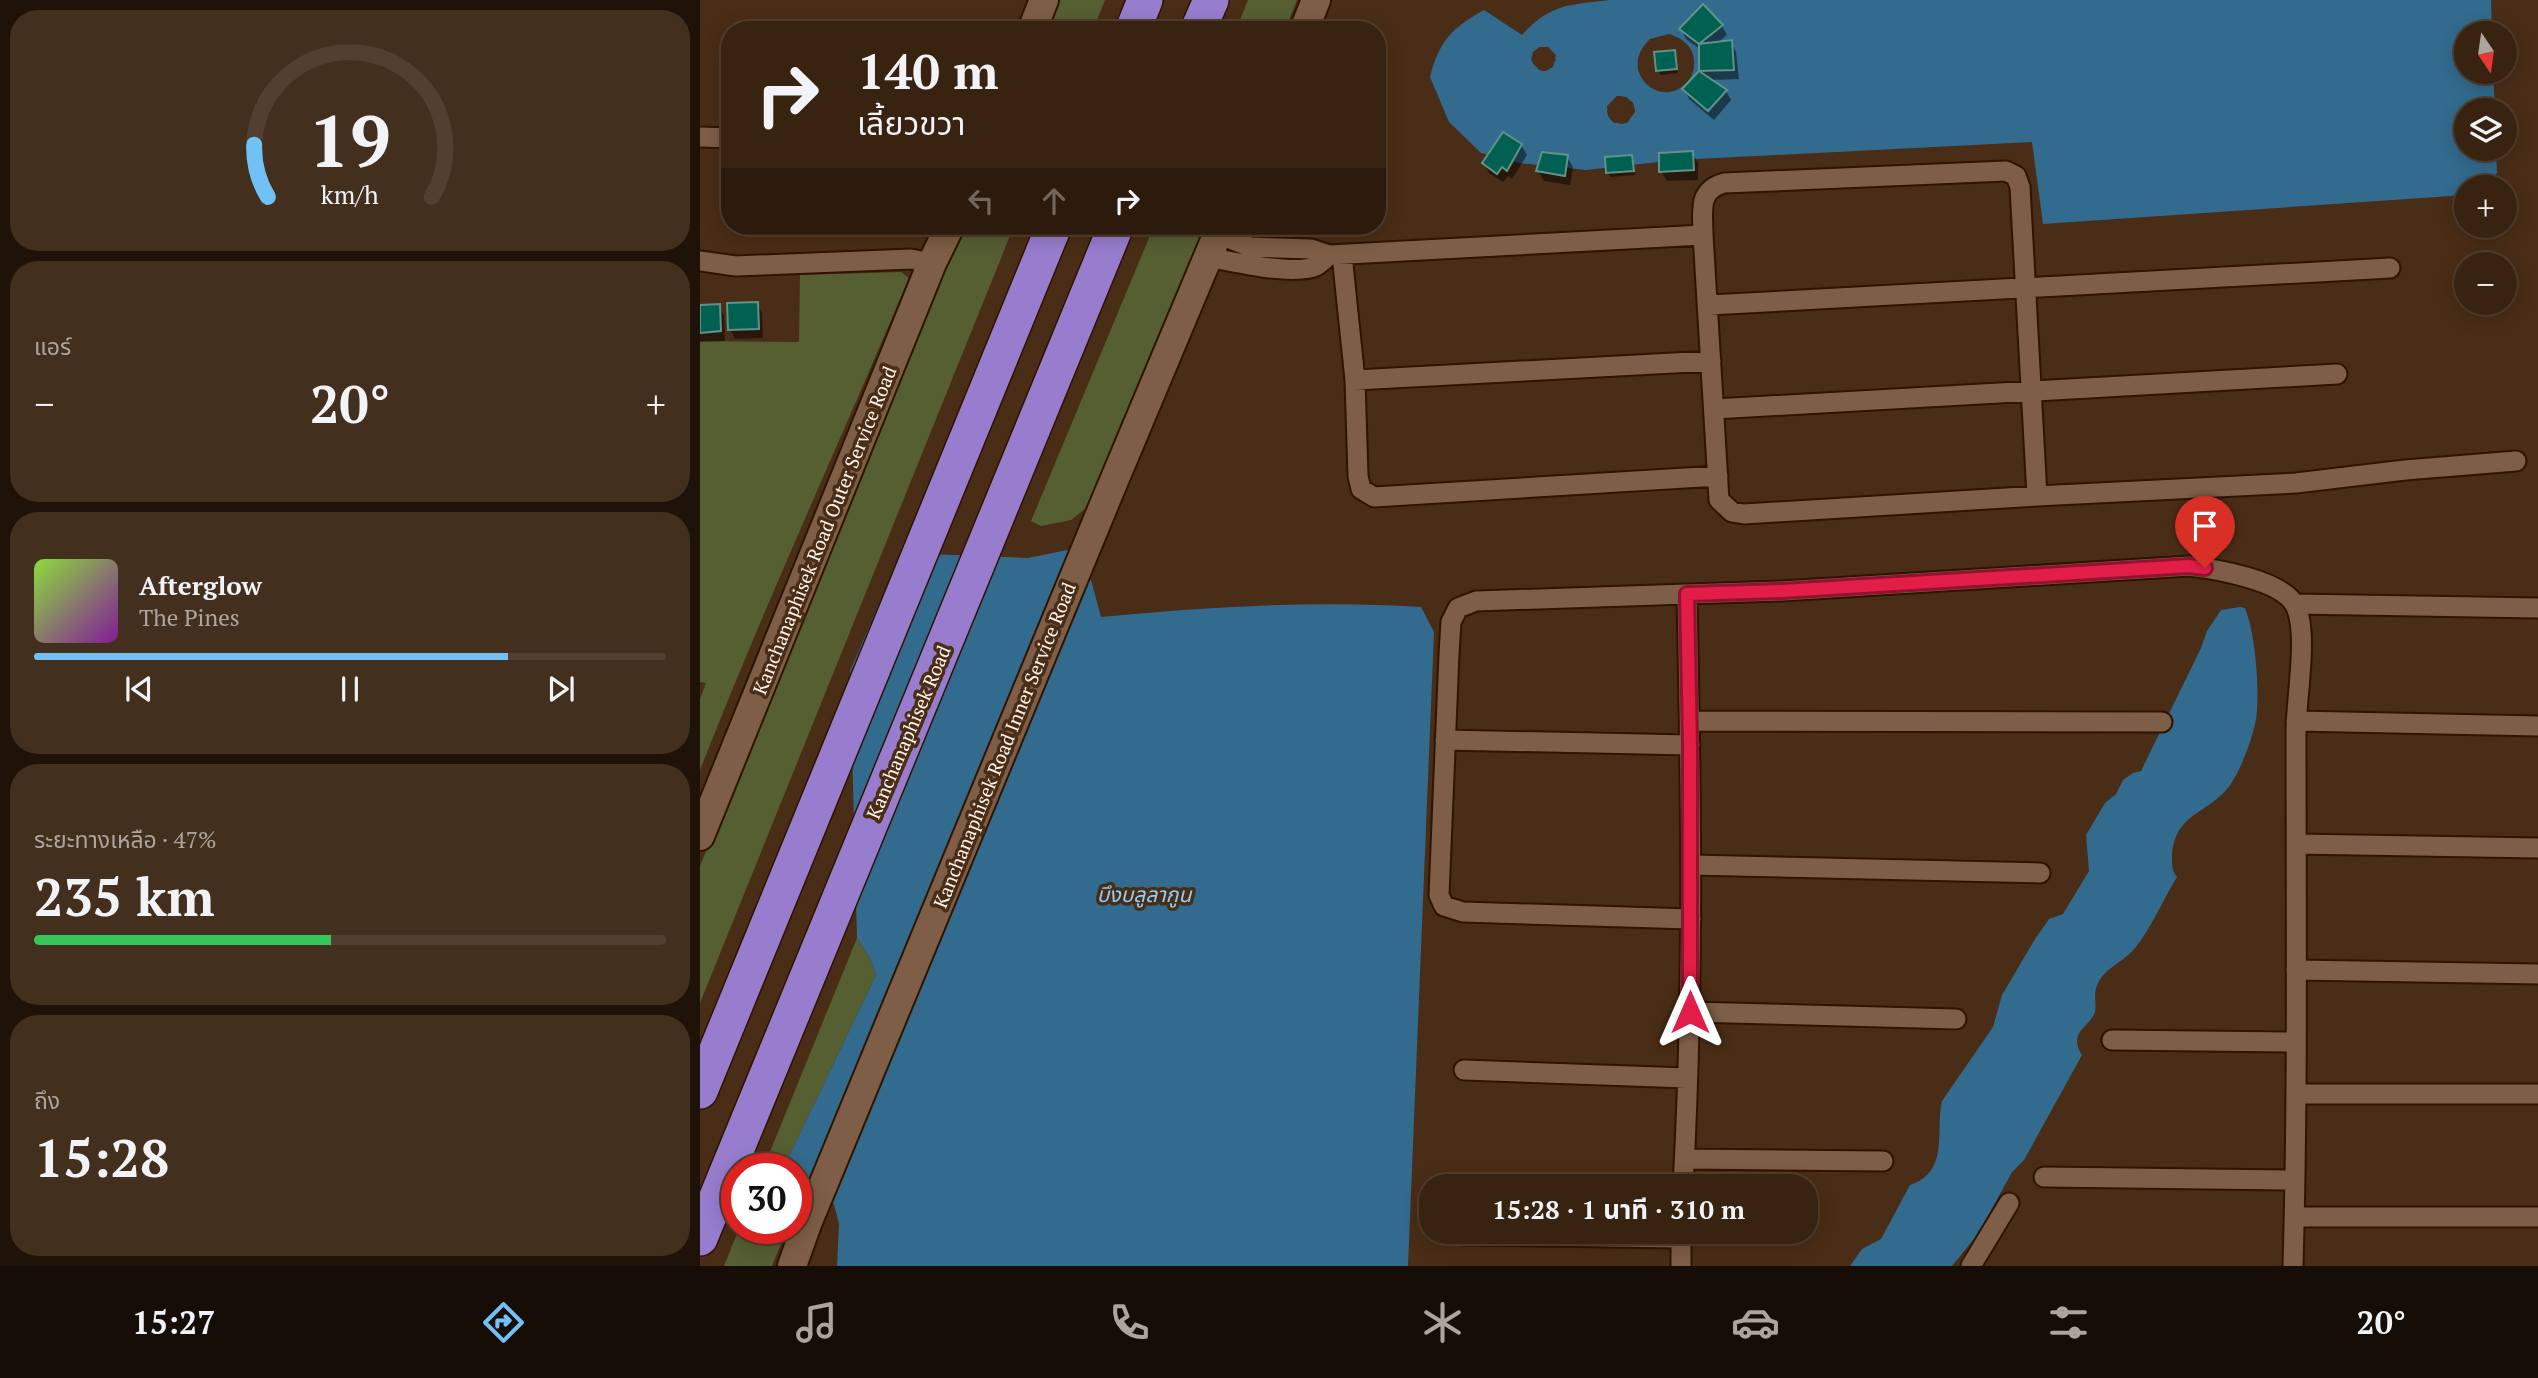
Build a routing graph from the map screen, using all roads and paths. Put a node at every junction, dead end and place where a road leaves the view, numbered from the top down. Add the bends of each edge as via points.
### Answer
1 (1044, 0) edge
2 (1145, 0) edge
3 (1211, 0) edge
4 (1316, 0) edge
5 (1036, 21) edge
6 (1137, 21) edge
7 (1202, 21) edge
8 (1308, 21) edge
9 (700, 136) edge
10 (721, 137) edge
11 (946, 235) edge
12 (1050, 235) edge
13 (1112, 235) edge
14 (1703, 235) junction
15 (1216, 239) edge
16 (1336, 255) junction
17 (700, 261) edge
18 (932, 262) junction
19 (2390, 268) dead end
20 (2026, 288) junction
21 (1709, 305) junction
22 (1711, 361) junction
23 (2337, 374) dead end
24 (1355, 380) junction
25 (2032, 392) junction
26 (1714, 409) junction
27 (2516, 461) dead end
28 (1718, 476) junction
29 (2037, 496) junction
30 (1687, 594) junction
31 (2295, 604) junction
32 (2538, 608) edge
33 (1690, 721) junction
34 (2296, 721) junction
35 (2162, 722) dead end
36 (2538, 726) edge
37 (1445, 740) junction
38 (1690, 745) junction
39 (700, 836) edge
40 (2296, 844) junction
41 (2538, 848) edge
42 (1691, 865) junction
43 (2040, 873) dead end
44 (1691, 919) junction
45 (2296, 970) junction
46 (2538, 974) edge
47 (1690, 1012) junction
48 (1956, 1019) dead end
49 (2112, 1040) dead end
50 (2296, 1042) junction
51 (1464, 1070) dead end
52 (1687, 1078) junction
53 (700, 1091) edge
54 (2297, 1094) junction
55 (2538, 1094) edge
56 (1685, 1159) junction
57 (1883, 1161) dead end
58 (1684, 1174) edge
59 (2044, 1177) dead end
60 (2295, 1180) junction
61 (2009, 1203) dead end
62 (2295, 1217) junction
63 (2538, 1217) edge
64 (700, 1238) edge
65 (1680, 1244) edge
66 (792, 1266) edge
67 (1681, 1266) edge
68 (1971, 1266) edge
69 (2293, 1266) edge

1 - 5 main road
2 - 6 highway
3 - 7 highway
4 - 8 main road
9 - 10 street
11 - 18 main road, Kanchanaphisek Road Outer Service Road
12 - 53 highway
13 - 64 highway, Kanchanaphisek Road
14 - 16 street
14 - 20 street via 1703,201 1707,192 1724,183 2006,171 2016,176 2020,187
14 - 21 street
15 - 16 street
15 - 66 main road, Kanchanaphisek Road Inner Service Road
16 - 24 street
17 - 18 street via 736,266
18 - 39 main road, Kanchanaphisek Road Outer Service Road
19 - 20 street
20 - 21 street
20 - 25 street
21 - 22 street
22 - 24 street
22 - 26 street
23 - 25 street
24 - 28 street via 1358,476 1361,489 1374,497
25 - 26 street
25 - 29 street
26 - 28 street
27 - 29 street via 2296,483
28 - 29 street via 1719,500 1732,512 1744,514
30 - 31 street via 2189,566 2222,569 2256,580
30 - 33 street
30 - 37 street via 1476,601 1458,608 1451,622
31 - 32 street
31 - 34 street via 2302,630
33 - 35 street
33 - 38 street
34 - 36 street
34 - 40 street
37 - 38 street
37 - 44 street via 1438,872 1444,906 1463,912
38 - 42 street
40 - 41 street
40 - 45 street
42 - 43 street
42 - 44 street
44 - 47 street
45 - 46 street
45 - 50 street
47 - 48 street
47 - 52 street
49 - 50 street
50 - 54 street
51 - 52 street
52 - 56 street
54 - 55 street
54 - 60 street
56 - 57 street
56 - 58 street
59 - 60 street
60 - 62 street
61 - 68 street
62 - 63 street
62 - 69 street
65 - 67 street

